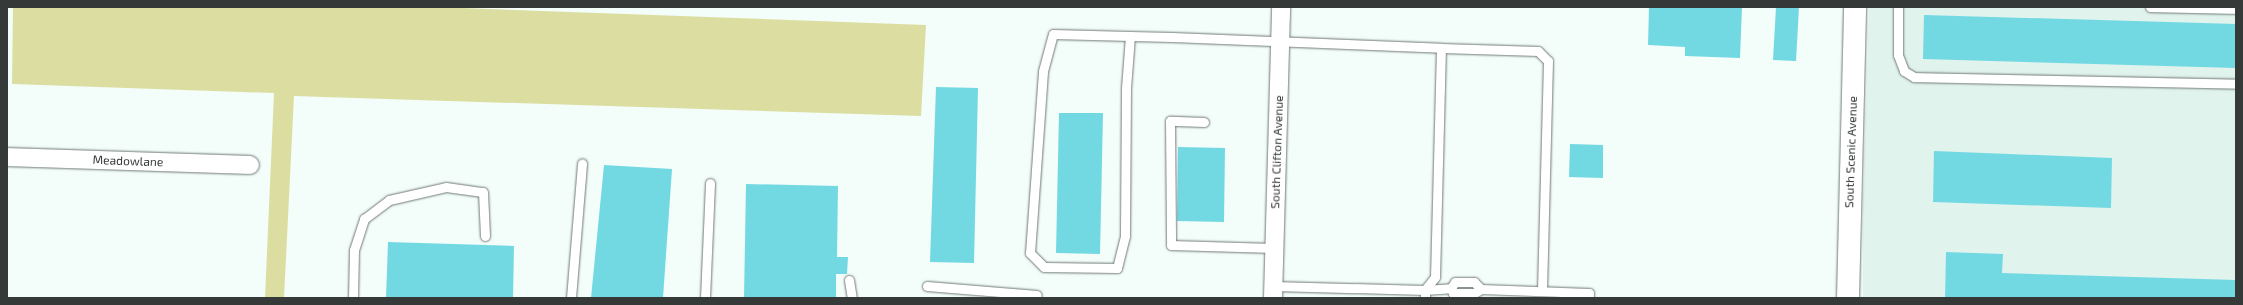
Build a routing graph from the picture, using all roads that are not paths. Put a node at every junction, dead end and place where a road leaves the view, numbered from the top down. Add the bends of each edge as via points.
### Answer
1 (1281, 7) edge
2 (1855, 7) edge
3 (1898, 7) edge
4 (2150, 7) edge
5 (2236, 9) edge
6 (1130, 36) junction
7 (1280, 42) junction
8 (1441, 48) junction
9 (2236, 84) edge
10 (1204, 122) dead end
11 (7, 157) edge
12 (582, 163) dead end
13 (250, 165) dead end
14 (710, 183) dead end
15 (485, 236) dead end
16 (1274, 248) junction
17 (848, 280) dead end
18 (927, 286) dead end
19 (1542, 291) junction
20 (1273, 292) edge
21 (1425, 294) edge
22 (1037, 295) dead end
23 (353, 298) edge
24 (571, 298) edge
25 (705, 298) edge
26 (852, 298) edge
27 (1589, 298) edge
28 (1848, 298) edge

1 - 7 street, South Clifton Avenue
2 - 28 main road, South Scenic Avenue
3 - 9 lane via 1898,55 1904,71 1914,77
4 - 5 lane
6 - 6 lane via 1053,34 1043,71 1030,253 1044,267 1116,268 1125,236 1126,88
6 - 7 lane
7 - 8 lane
7 - 16 street, South Clifton Avenue
8 - 19 lane via 1538,51 1548,60
8 - 21 lane via 1436,277
10 - 16 lane via 1170,121 1171,245
11 - 13 street, Meadowlane
12 - 24 lane
14 - 25 lane
15 - 23 lane via 483,192 446,187 389,200 364,219 354,250
16 - 20 street, South Clifton Avenue
17 - 26 lane
18 - 22 lane
19 - 21 lane via 1481,289 1474,293 1453,293 1451,288
19 - 27 lane via 1589,293
20 - 21 lane

